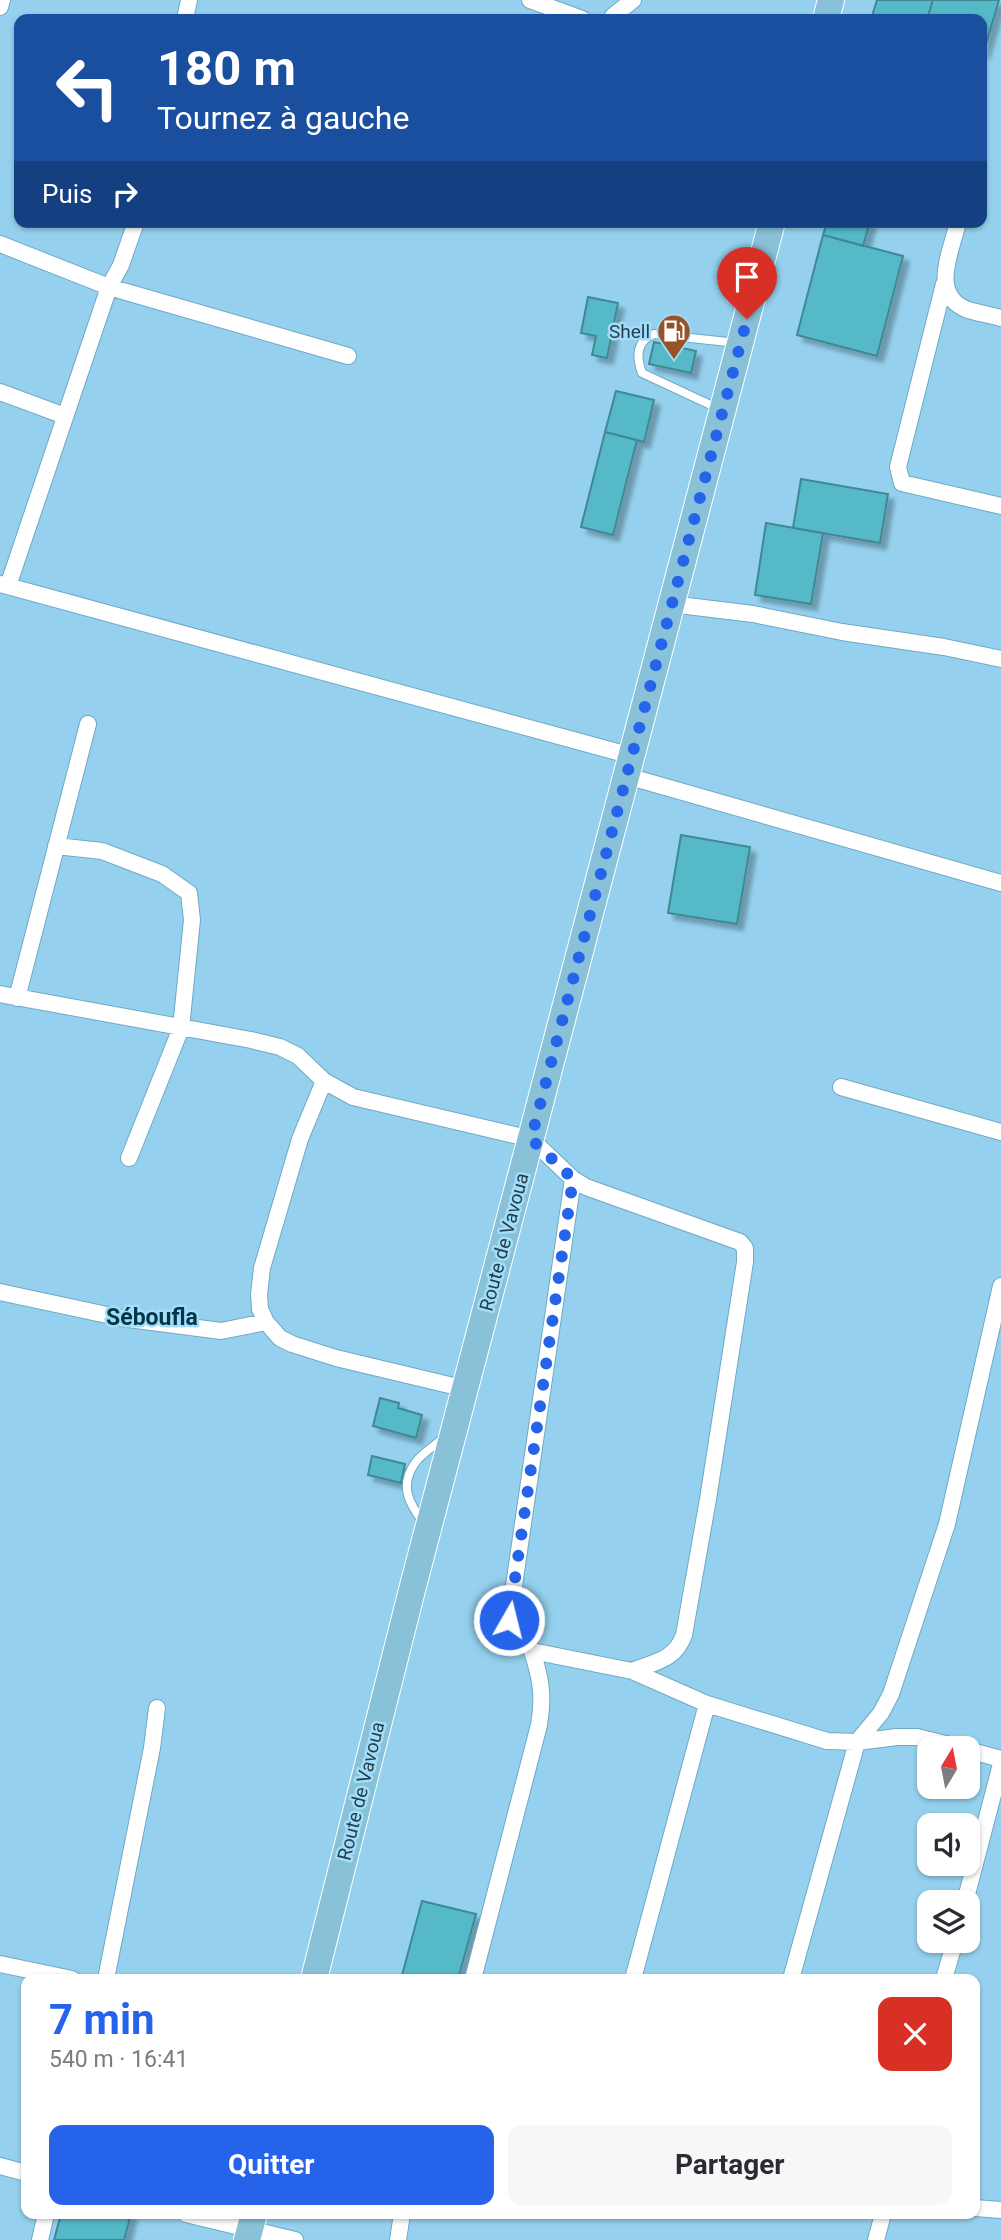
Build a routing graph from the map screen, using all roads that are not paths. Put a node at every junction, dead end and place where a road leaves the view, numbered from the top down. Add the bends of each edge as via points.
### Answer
1 (2, 0) edge
2 (530, 0) edge
3 (633, 0) edge
4 (0, 7) edge
5 (568, 14) edge
6 (616, 14) edge
7 (134, 228) edge
8 (770, 228) edge
9 (957, 228) edge
10 (0, 244) edge
11 (944, 284) junction
12 (109, 287) junction
13 (1001, 318) edge
14 (740, 343) junction
15 (348, 356) dead end
16 (0, 392) edge
17 (722, 411) junction
18 (65, 415) junction
19 (1001, 506) edge
20 (4, 584) edge
21 (671, 604) junction
22 (1001, 659) edge
23 (88, 724) dead end
24 (629, 766) junction
25 (56, 846) junction
26 (1001, 883) edge
27 (0, 994) edge
28 (17, 999) junction
29 (181, 1028) junction
30 (324, 1081) junction
31 (841, 1087) dead end
32 (1001, 1132) edge
33 (531, 1139) junction
34 (129, 1158) dead end
35 (573, 1179) junction
36 (1001, 1286) edge
37 (0, 1292) edge
38 (265, 1322) junction
39 (466, 1389) junction
40 (532, 1651) junction
41 (632, 1671) junction
42 (707, 1704) junction
43 (157, 1707) dead end
44 (917, 1737) edge
45 (857, 1742) junction
46 (980, 1754) edge
47 (1001, 1761) edge
48 (968, 1890) edge
49 (952, 1953) edge
50 (0, 1964) edge
51 (48, 1974) edge
52 (107, 1974) edge
53 (315, 1974) edge
54 (474, 1974) edge
55 (634, 1974) edge
56 (793, 1974) edge
57 (945, 1974) edge
58 (0, 2166) edge
59 (21, 2172) edge
60 (980, 2208) edge
61 (1001, 2210) edge
62 (45, 2219) edge
63 (209, 2219) edge
64 (401, 2219) edge
65 (882, 2219) edge
66 (250, 2228) edge
67 (40, 2240) edge
68 (295, 2240) edge
69 (398, 2240) edge
70 (876, 2240) edge

1 - 4 street
2 - 5 street
3 - 6 street
7 - 12 street
8 - 14 main road, Route de Vavoua
9 - 11 street
10 - 12 street
11 - 13 street via 949,297 966,309
11 - 19 street via 898,467 902,483
12 - 15 street
12 - 18 street
14 - 17 main road, Route de Vavoua
14 - 17 lane via 654,334 639,347 642,373
16 - 18 street
17 - 21 main road, Route de Vavoua
18 - 20 street
20 - 24 street
21 - 22 street via 753,614
21 - 24 main road, Route de Vavoua
23 - 25 street
24 - 26 street
24 - 33 main road, Route de Vavoua
25 - 28 street
25 - 29 street via 102,851 162,874 189,893 192,919
27 - 28 street
28 - 29 street
29 - 30 street via 279,1047 298,1056
29 - 34 street
30 - 33 street via 354,1097
30 - 38 street via 300,1139 262,1268 260,1309
31 - 32 street
33 - 35 street
33 - 39 main road, Route de Vavoua
35 - 40 street via 509,1620
35 - 41 street via 740,1242 745,1248 684,1635 671,1656
36 - 45 street via 947,1524 891,1694
37 - 38 street via 121,1318 221,1331
38 - 39 street via 279,1338 292,1344
39 - 53 main road, Route de Vavoua
40 - 41 street
40 - 54 street via 543,1700 539,1725
41 - 42 street
42 - 45 street via 827,1741
42 - 55 street
43 - 52 street
44 - 45 street
45 - 56 street
46 - 47 street
47 - 48 street
49 - 57 street
50 - 51 street
58 - 59 street
60 - 61 street
62 - 67 street
63 - 66 street
64 - 69 street
65 - 70 street
66 - 68 street

